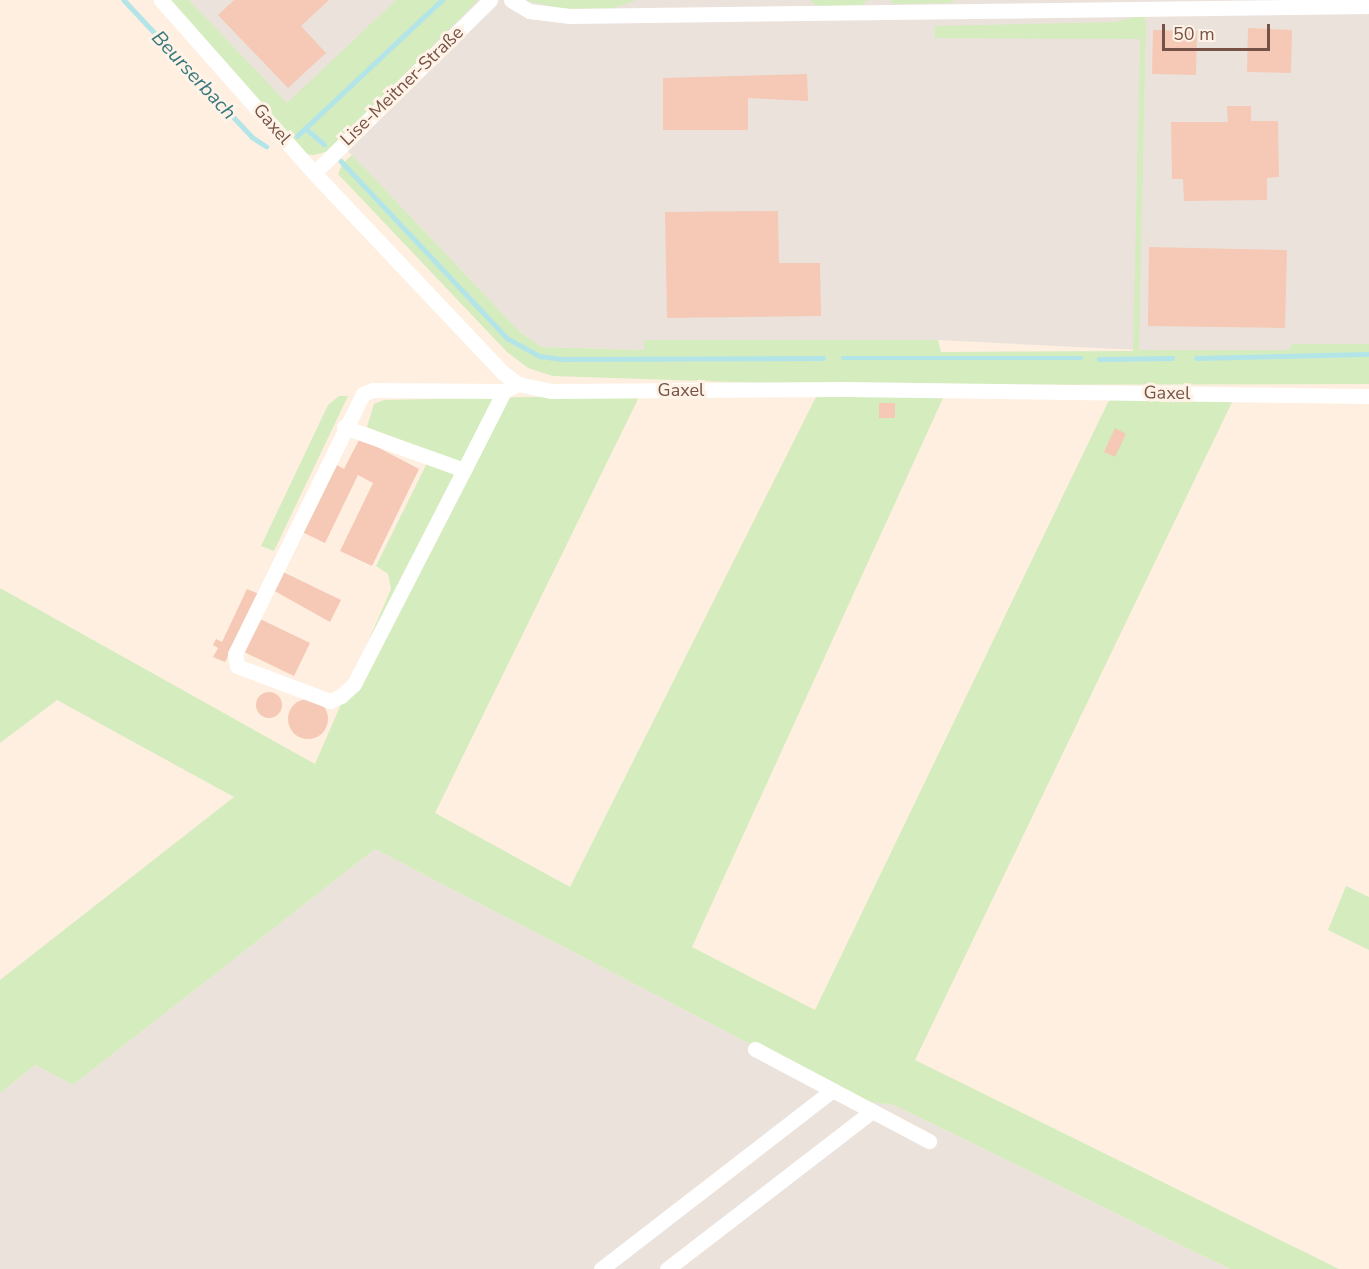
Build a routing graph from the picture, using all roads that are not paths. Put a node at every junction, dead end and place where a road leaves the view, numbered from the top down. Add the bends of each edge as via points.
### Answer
1 (161, 0) edge
2 (490, 0) edge
3 (511, 0) edge
4 (1162, 3) edge
5 (1369, 6) edge
6 (314, 173) junction
7 (511, 387) junction
8 (1369, 396) edge
9 (344, 427) junction
10 (464, 470) junction
11 (755, 1049) dead end
12 (833, 1090) junction
13 (872, 1111) junction
14 (929, 1141) dead end
15 (601, 1269) edge
16 (667, 1269) edge

1 - 6 street, Gaxel
2 - 6 street, Lise-Meitner-Straße
3 - 4 street via 529,11 570,16
4 - 5 street
6 - 7 street, Gaxel via 502,372
7 - 8 street, Gaxel via 550,391 844,389
7 - 9 street via 373,390 358,400
7 - 10 street
9 - 10 street
9 - 10 street via 234,660 237,666 330,701 354,684
11 - 12 street
12 - 13 street
12 - 15 street
13 - 14 street
13 - 16 street

